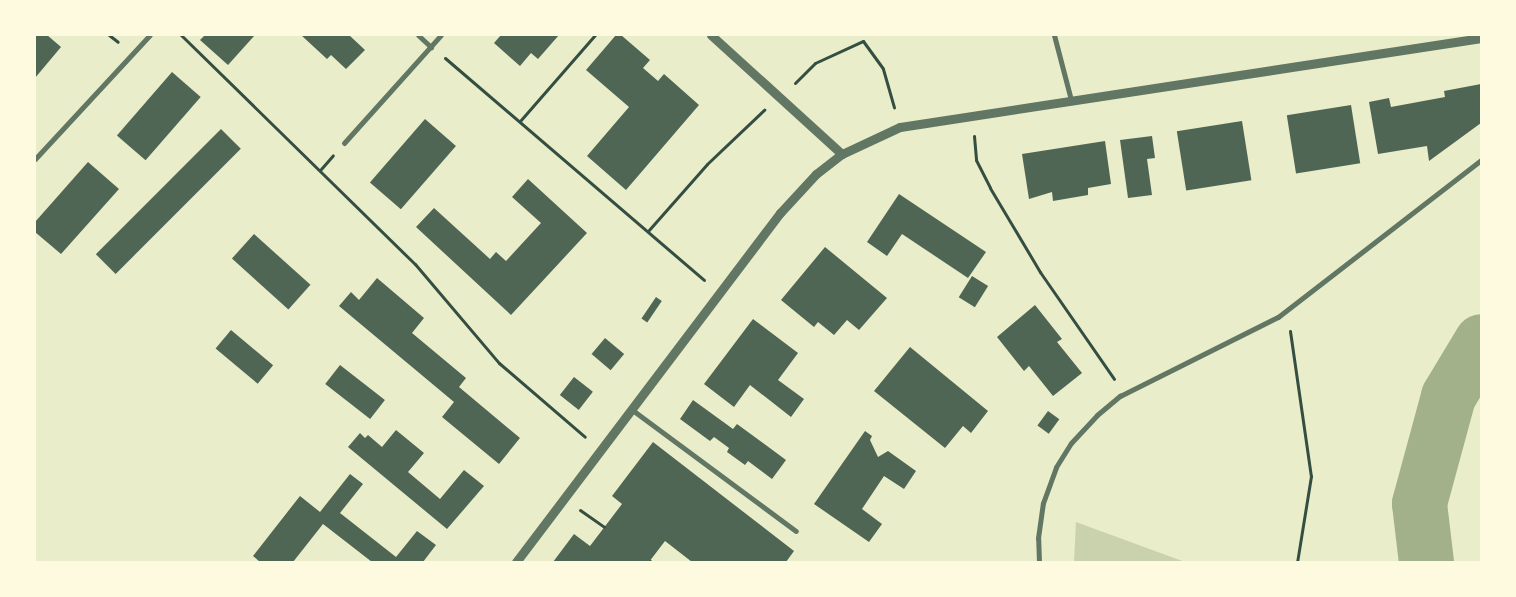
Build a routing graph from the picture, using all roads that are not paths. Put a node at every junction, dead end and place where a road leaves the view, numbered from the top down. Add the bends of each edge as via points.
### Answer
1 (150, 35) edge
2 (418, 35) edge
3 (441, 35) edge
4 (712, 35) edge
5 (1054, 35) edge
6 (1481, 38) edge
7 (431, 47) junction
8 (1071, 100) junction
9 (344, 143) dead end
10 (842, 154) junction
11 (35, 159) edge
12 (1481, 160) edge
13 (632, 410) junction
14 (796, 531) dead end
15 (516, 562) edge
16 (1040, 562) edge

1 - 11 street
2 - 7 street
3 - 7 street
4 - 10 street
5 - 8 street
6 - 8 street
7 - 9 street
8 - 10 street via 900,127
10 - 13 street via 816,174 780,213
12 - 16 street via 1278,317 1123,395 1070,442 1043,503 1038,538
13 - 14 street
13 - 15 street

